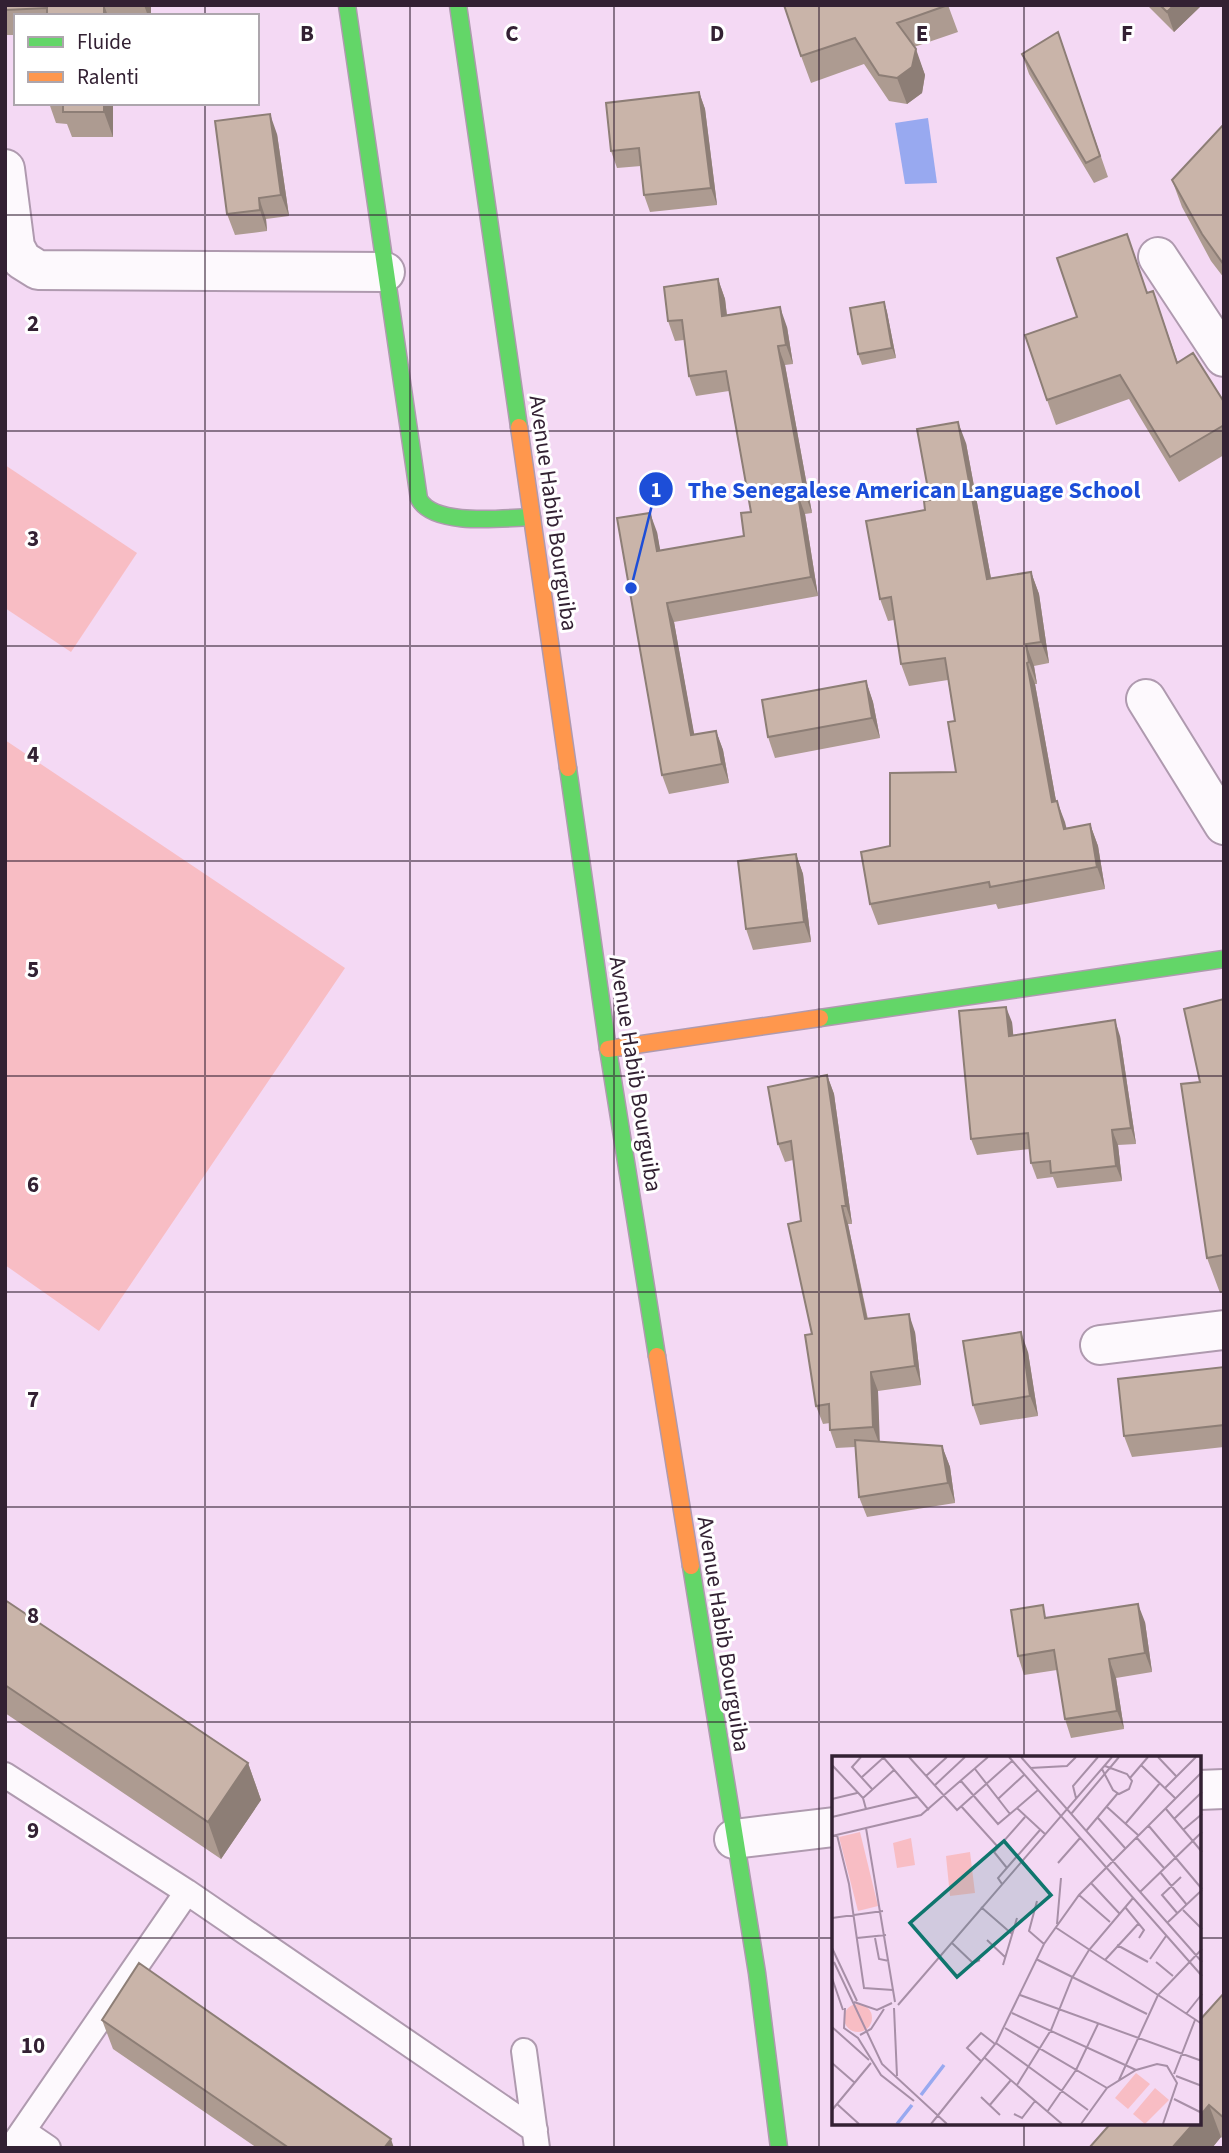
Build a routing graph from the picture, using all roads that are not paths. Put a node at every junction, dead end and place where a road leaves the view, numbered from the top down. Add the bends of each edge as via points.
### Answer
1 (347, 5) edge
2 (458, 5) edge
3 (5, 169) edge
4 (1158, 257) dead end
5 (386, 272) junction
6 (1224, 358) edge
7 (531, 517) junction
8 (1146, 699) dead end
9 (1224, 825) edge
10 (1224, 959) edge
11 (608, 1049) junction
12 (1224, 1330) edge
13 (1100, 1345) dead end
14 (5, 1775) edge
15 (1224, 1789) edge
16 (1201, 1790) edge
17 (832, 1827) edge
18 (734, 1839) junction
19 (187, 1892) junction
20 (524, 2051) dead end
21 (17, 2139) edge
22 (536, 2139) edge
23 (48, 2148) edge
24 (779, 2148) edge

1 - 5 main road
2 - 7 main road, Avenue Habib Bourguiba
3 - 5 street via 15,247 22,260 38,270
4 - 6 street
5 - 7 main road via 423,506 455,516
7 - 11 main road, Avenue Habib Bourguiba
8 - 9 street
10 - 11 main road
11 - 18 main road, Avenue Habib Bourguiba
12 - 13 street
14 - 19 lane
15 - 16 street
17 - 18 street
18 - 24 main road, Avenue Habib Bourguiba
19 - 21 lane
19 - 22 lane
20 - 22 lane
21 - 23 lane

